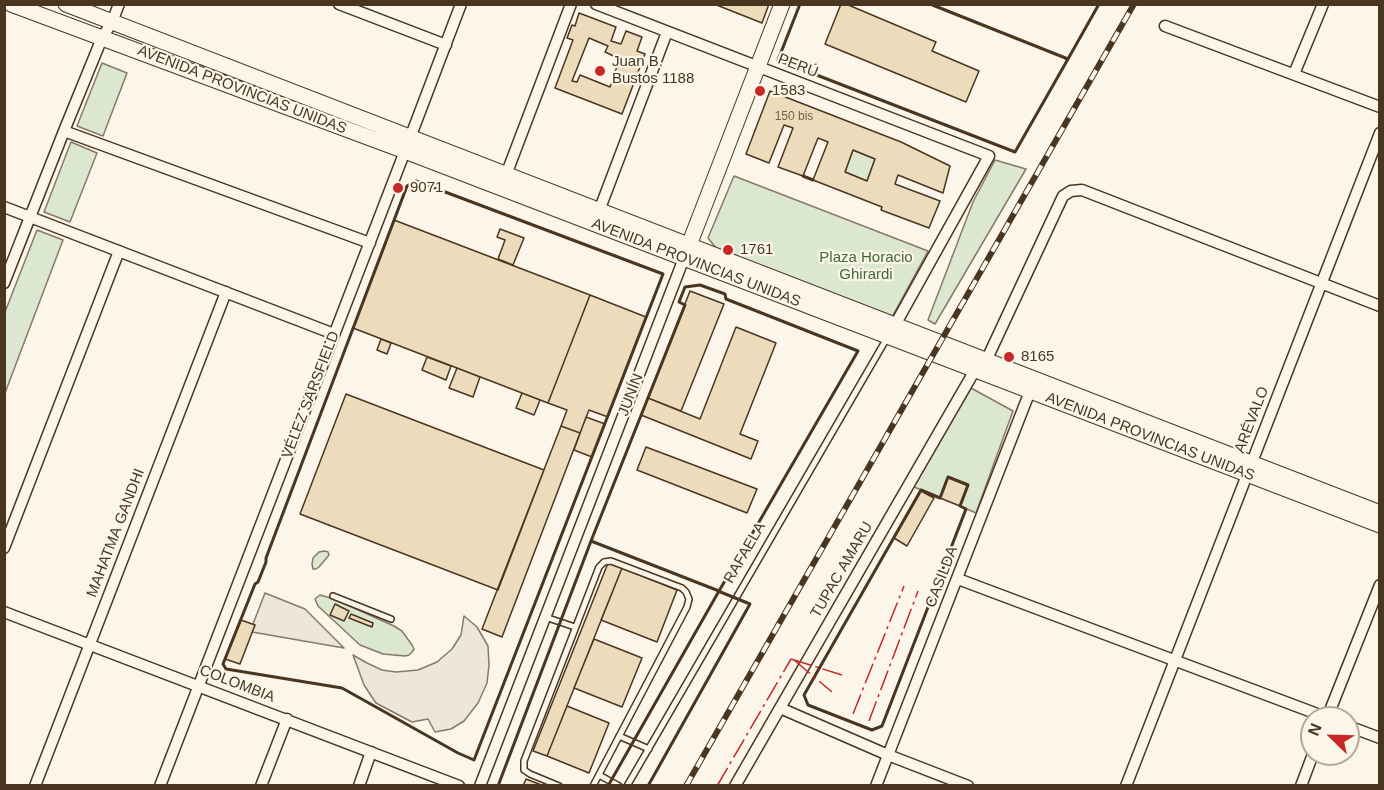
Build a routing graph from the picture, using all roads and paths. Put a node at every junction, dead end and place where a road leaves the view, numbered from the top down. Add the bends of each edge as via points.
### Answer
1 (11, 4) edge
2 (66, 4) edge
3 (119, 4) edge
4 (339, 4) edge
5 (461, 4) edge
6 (571, 4) edge
7 (596, 4) edge
8 (782, 4) edge
9 (1323, 4) edge
10 (112, 22) junction
11 (1165, 26) dead end
12 (667, 32) junction
13 (102, 38) junction
14 (446, 45) junction
15 (758, 67) junction
16 (1294, 74) junction
17 (1380, 106) edge
18 (64, 130) junction
19 (1380, 133) edge
20 (408, 145) junction
21 (989, 156) joint
22 (506, 175) junction
23 (4, 207) edge
24 (598, 211) junction
25 (30, 217) junction
26 (370, 243) junction
27 (119, 251) junction
28 (686, 252) junction
29 (4, 283) edge
30 (1321, 284) junction
31 (226, 292) junction
32 (1380, 306) edge
33 (891, 331) junction
34 (334, 334) junction
35 (981, 365) junction
36 (1033, 385) junction
37 (1249, 469) junction
38 (1380, 513) edge
39 (1380, 525) edge
40 (4, 548) edge
41 (958, 579) junction
42 (1380, 585) edge
43 (333, 596) dead end
44 (4, 612) edge
45 (545, 617) junction
46 (391, 619) dead end
47 (575, 627) junction
48 (90, 644) junction
49 (1175, 661) junction
50 (199, 685) junction
51 (1333, 706) edge
52 (780, 708) junction
53 (1300, 708) edge
54 (287, 719) junction
55 (1360, 730) edge
56 (620, 736) junction
57 (1380, 738) edge
58 (649, 749) junction
59 (371, 752) junction
60 (888, 755) junction
61 (1308, 766) edge
62 (599, 775) junction
63 (35, 786) edge
64 (160, 786) edge
65 (261, 786) edge
66 (358, 786) edge
67 (459, 786) edge
68 (480, 786) edge
69 (559, 786) edge
70 (593, 786) edge
71 (619, 786) edge
72 (627, 786) edge
73 (735, 786) edge
74 (876, 786) edge
75 (968, 786) edge
76 (1126, 786) edge
77 (1301, 786) edge

1 - 13 main road, AVENIDA PROVINCIAS UNIDAS
2 - 10 main road, AVENIDA PROVINCIAS UNIDAS
3 - 10 street
4 - 14 street
5 - 14 street, VÉLEZ SARSFIELD
6 - 22 street
7 - 12 street, PERÚ
8 - 15 main road, JUNÍN
9 - 16 street
10 - 13 street
10 - 20 main road, AVENIDA PROVINCIAS UNIDAS
11 - 16 street
12 - 15 street, PERÚ
12 - 24 street
13 - 18 street
13 - 20 main road, AVENIDA PROVINCIAS UNIDAS
14 - 20 street, VÉLEZ SARSFIELD
15 - 21 street, PERÚ
15 - 28 main road, JUNÍN
16 - 17 street
18 - 25 street
18 - 26 street
19 - 30 street, ARÉVALO
20 - 22 main road, AVENIDA PROVINCIAS UNIDAS
20 - 26 street, VÉLEZ SARSFIELD
20 - 28 main road, AVENIDA PROVINCIAS UNIDAS
21 - 33 street, RAFAELA
22 - 24 main road, AVENIDA PROVINCIAS UNIDAS
23 - 25 street
24 - 28 main road, AVENIDA PROVINCIAS UNIDAS
25 - 27 street
25 - 29 street
26 - 34 street, VÉLEZ SARSFIELD
27 - 31 street
27 - 40 street
28 - 33 main road, AVENIDA PROVINCIAS UNIDAS
28 - 45 street, JUNÍN
30 - 32 street
30 - 35 street, TUPAC AMARU via 1082,190 1071,191 1063,196
30 - 37 street, ARÉVALO
31 - 34 street
31 - 48 street, MAHATMA GANDHI
33 - 35 main road, AVENIDA PROVINCIAS UNIDAS
33 - 58 lane, RAFAELA
34 - 50 street, VÉLEZ SARSFIELD
35 - 36 main road, AVENIDA PROVINCIAS UNIDAS
35 - 52 street, TUPAC AMARU
36 - 37 main road, AVENIDA PROVINCIAS UNIDAS
36 - 41 street, CASILDA
37 - 38 main road, AVENIDA PROVINCIAS UNIDAS
37 - 39 main road, AVENIDA PROVINCIAS UNIDAS
37 - 49 street, ARÉVALO
41 - 49 street
41 - 60 street, CASILDA
42 - 51 street
43 - 46 lane
44 - 48 street, COLOMBIA
45 - 47 lane
45 - 68 street, JUNÍN
47 - 56 lane via 604,562 611,561 686,592 687,606
47 - 69 lane via 524,761 524,770
48 - 50 street, COLOMBIA
48 - 63 street, MAHATMA GANDHI
49 - 53 street
49 - 76 street, ARÉVALO
50 - 54 street, COLOMBIA
50 - 64 street, VÉLEZ SARSFIELD
52 - 60 street
52 - 73 street, TUPAC AMARU
54 - 59 street, COLOMBIA
54 - 65 street
55 - 57 street
56 - 58 lane
56 - 62 lane
58 - 72 lane, RAFAELA
59 - 66 street
59 - 67 street, COLOMBIA
60 - 74 street, CASILDA
60 - 75 street
61 - 77 street
62 - 70 lane
62 - 71 lane

